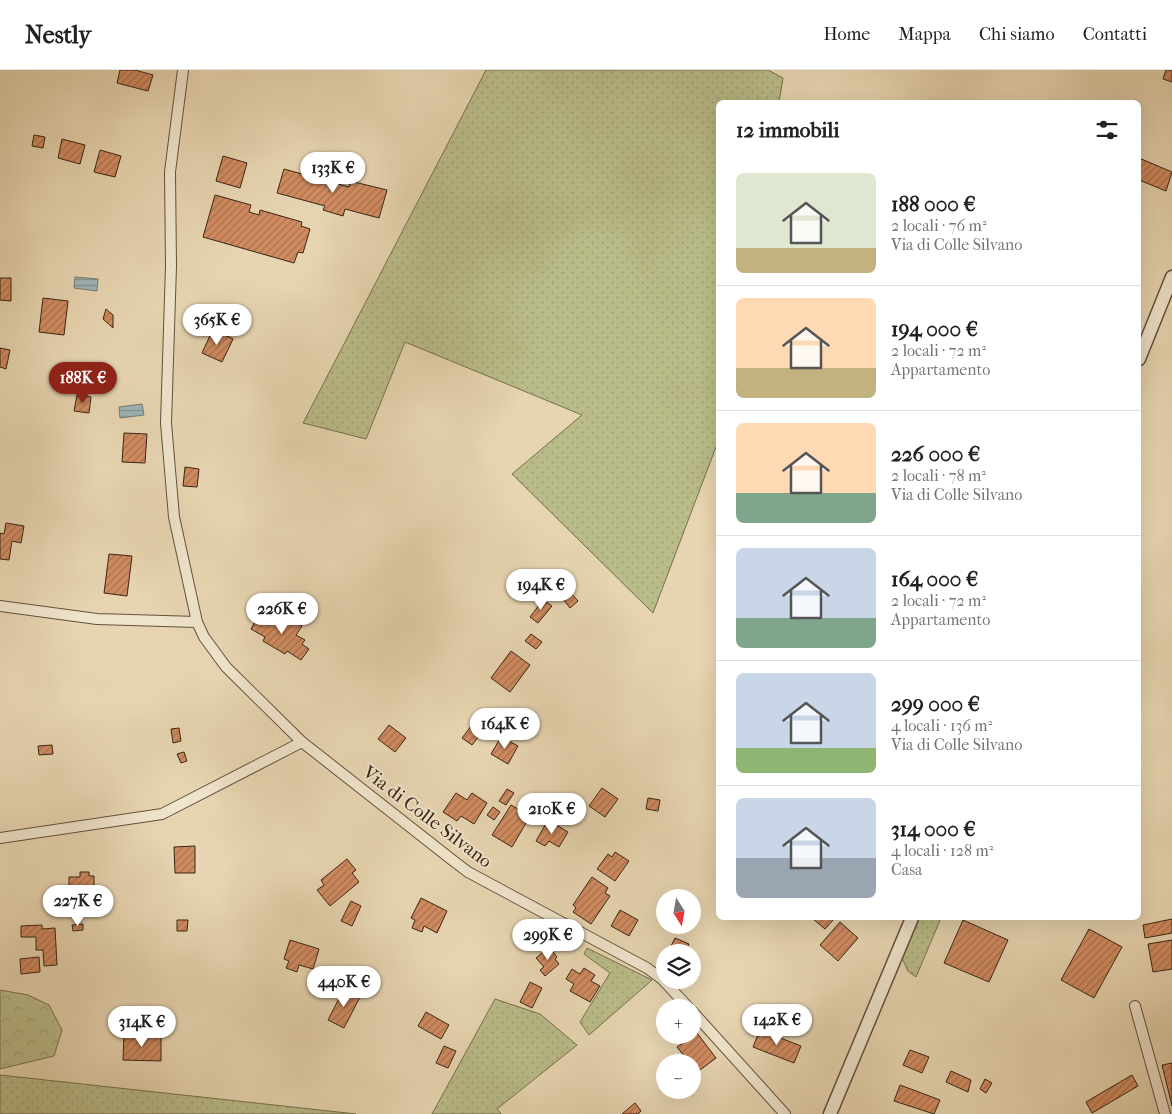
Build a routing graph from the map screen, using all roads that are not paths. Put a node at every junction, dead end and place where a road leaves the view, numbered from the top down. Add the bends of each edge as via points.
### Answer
1 (183, 70) edge
2 (1172, 277) edge
3 (1141, 353) edge
4 (0, 606) edge
5 (197, 622) junction
6 (302, 742) junction
7 (0, 838) edge
8 (911, 920) edge
9 (681, 999) edge
10 (1135, 1006) dead end
11 (701, 1021) edge
12 (785, 1114) edge
13 (830, 1114) edge
14 (1165, 1114) edge

1 - 5 street, Via di Colle Silvano via 170,172 171,280 166,423 174,517
2 - 3 street
4 - 5 street via 107,619
5 - 6 street, Via di Colle Silvano via 226,666
6 - 7 street via 162,814
6 - 9 street, Via di Colle Silvano via 468,872 647,968
8 - 13 street
10 - 14 street
11 - 12 street

